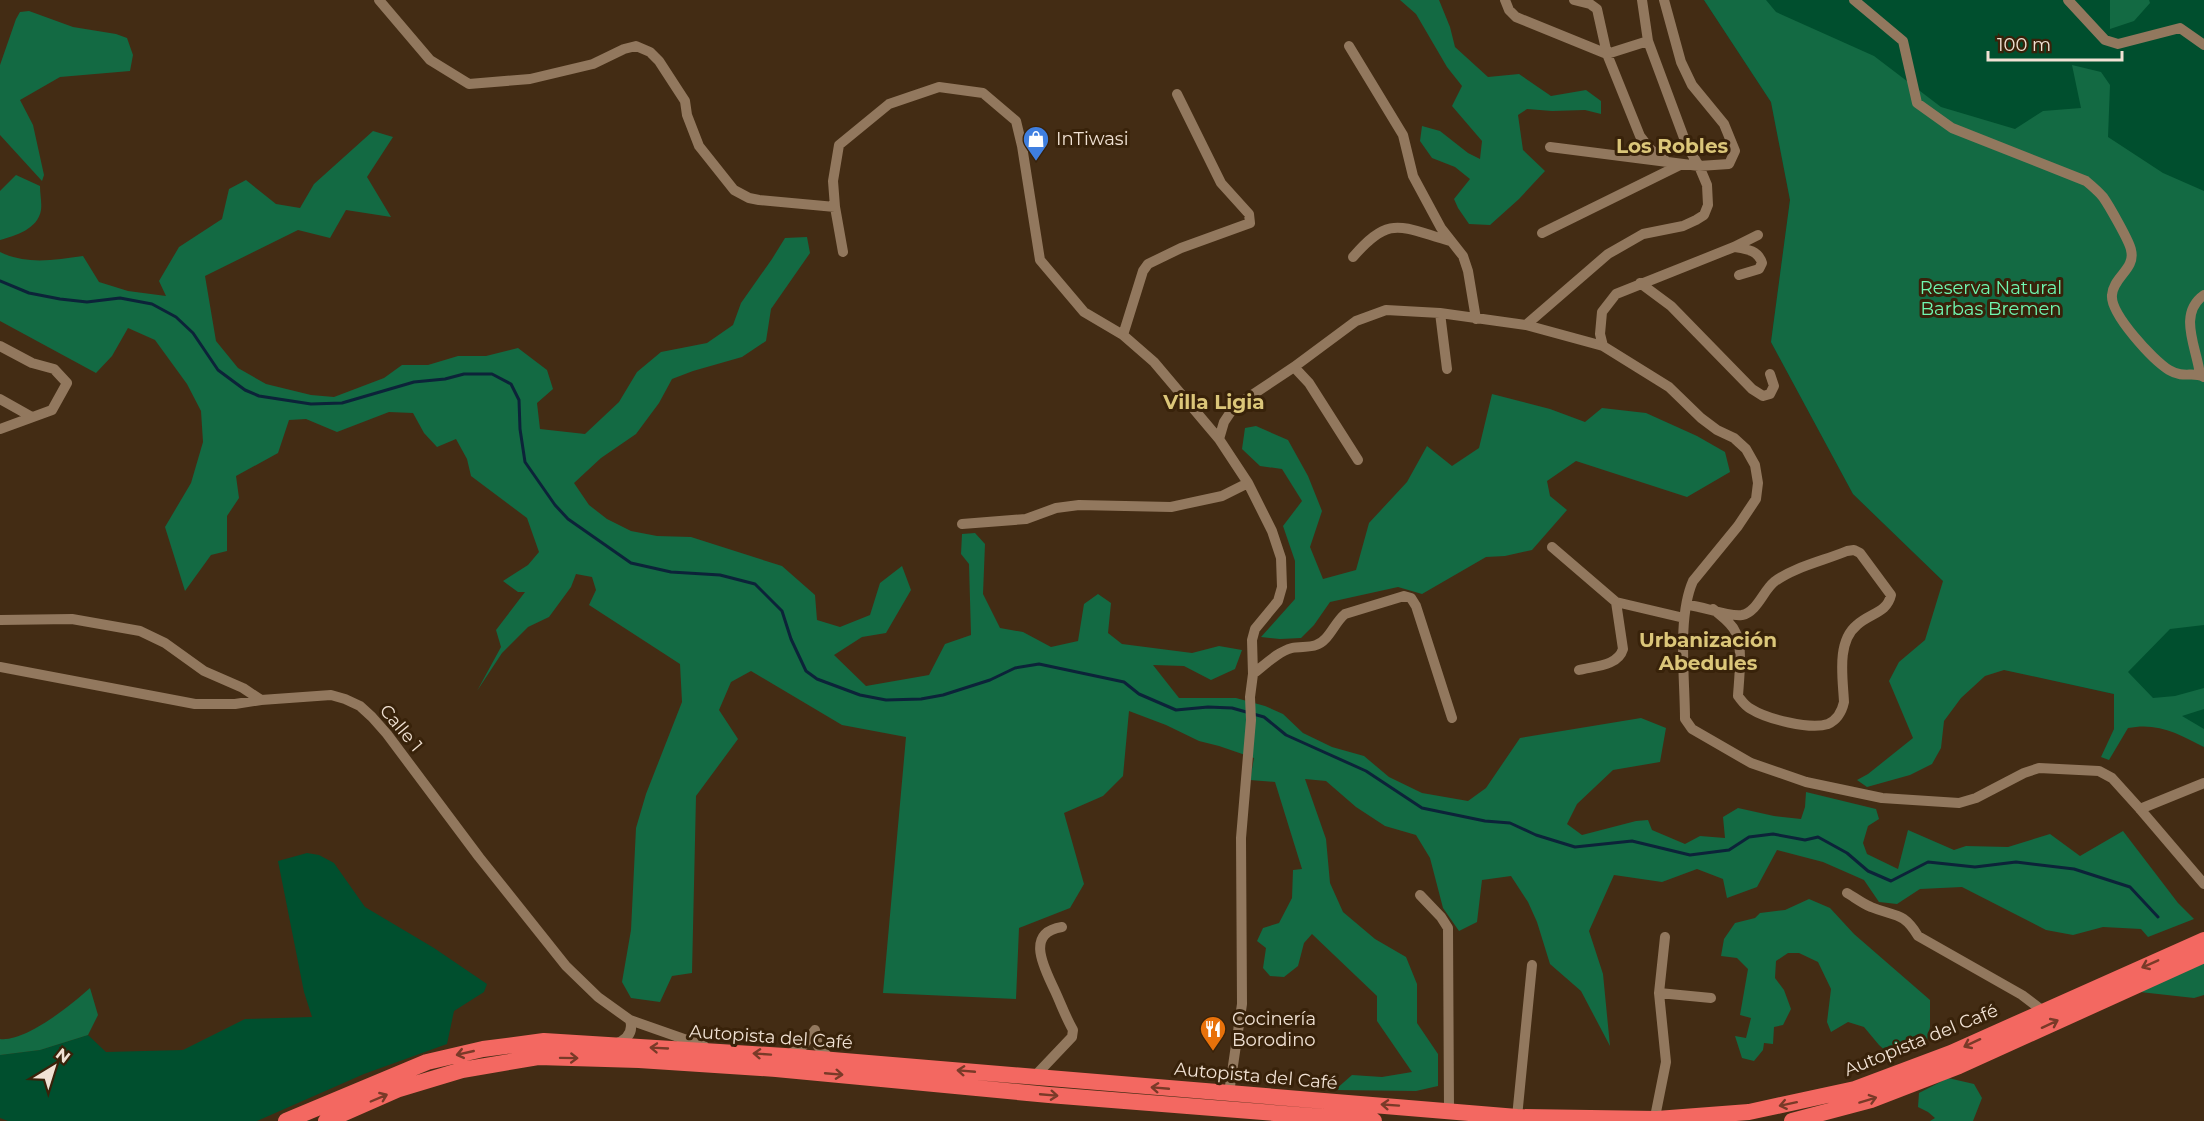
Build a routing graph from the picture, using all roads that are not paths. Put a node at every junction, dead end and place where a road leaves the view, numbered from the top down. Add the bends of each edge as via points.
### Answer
1 (379, 0) edge
2 (1505, 0) edge
3 (1574, 0) edge
4 (1642, 0) edge
5 (1664, 0) edge
6 (1854, 0) edge
7 (2068, 0) edge
8 (2180, 28) junction
9 (2204, 38) edge
10 (1648, 41) junction
11 (2204, 45) edge
12 (1349, 46) dead end
13 (1607, 54) junction
14 (1177, 94) dead end
15 (1550, 147) dead end
16 (1666, 162) junction
17 (1683, 164) junction
18 (1699, 166) junction
19 (835, 207) junction
20 (1542, 233) dead end
21 (1758, 235) dead end
22 (1450, 241) junction
23 (1734, 247) junction
24 (843, 252) dead end
25 (1353, 257) dead end
26 (1739, 275) dead end
27 (1640, 283) junction
28 (2204, 295) edge
29 (1440, 313) junction
30 (1476, 319) junction
31 (1526, 325) junction
32 (1123, 335) junction
33 (0, 346) edge
34 (1603, 346) junction
35 (1294, 367) junction
36 (1447, 369) dead end
37 (1770, 374) dead end
38 (2202, 376) edge
39 (0, 399) edge
40 (33, 417) junction
41 (0, 429) edge
42 (1219, 439) junction
43 (1358, 460) dead end
44 (1248, 483) junction
45 (962, 524) dead end
46 (1552, 547) dead end
47 (1616, 602) junction
48 (1687, 605) junction
49 (1713, 609) junction
50 (1684, 618) junction
51 (0, 620) edge
52 (0, 667) edge
53 (1579, 670) dead end
54 (1253, 674) junction
55 (261, 700) junction
56 (1452, 718) dead end
57 (2204, 783) edge
58 (2140, 808) junction
59 (2204, 884) edge
60 (1846, 893) dead end
61 (1420, 895) dead end
62 (1062, 927) dead end
63 (1665, 937) dead end
64 (2204, 940) edge
65 (2204, 955) edge
66 (1532, 965) dead end
67 (1659, 993) junction
68 (1711, 998) dead end
69 (2043, 1011) junction
70 (630, 1020) junction
71 (611, 1045) junction
72 (719, 1052) junction
73 (785, 1056) junction
74 (831, 1060) junction
75 (1034, 1077) junction
76 (1229, 1093) junction
77 (1449, 1110) junction
78 (1517, 1117) junction
79 (1657, 1119) junction
80 (286, 1121) edge
81 (326, 1121) edge
82 (1374, 1121) edge
83 (1792, 1121) edge

1 - 19 street via 430,60 469,84 530,79 593,64 636,46 650,52 685,101 699,146 734,190 759,200
2 - 13 street via 1516,17
3 - 13 street via 1598,9
4 - 10 street
5 - 18 street via 1681,62 1692,85 1724,124 1735,151 1729,164
6 - 38 street via 1903,41 1917,103 1952,128 2086,180 2102,196 2131,249 2131,264 2112,294 2114,309 2166,368 2180,376
7 - 8 street via 2105,40 2118,44
8 - 9 street
8 - 11 street
10 - 13 street
10 - 18 street via 1687,146
12 - 22 street via 1403,135 1413,176
13 - 16 street via 1640,136
14 - 32 street via 1221,183 1249,214 1250,223 1148,264
15 - 16 street
16 - 17 street
17 - 18 street
17 - 20 street
18 - 31 street via 1707,185 1704,214 1683,226 1643,234 1608,254
19 - 24 street
19 - 32 street via 833,181 839,145 889,104 939,87 983,93 1016,121 1040,260 1084,312
21 - 23 street
22 - 25 street via 1401,227 1386,228 1369,238
22 - 30 street via 1463,256
23 - 26 street via 1753,251 1760,255 1762,263 1759,269
23 - 27 street
27 - 34 street via 1616,294 1602,312
27 - 37 street via 1671,306 1763,396 1770,394 1774,386
28 - 38 street via 2196,300 2189,318
29 - 30 street
29 - 35 street via 1386,309 1356,321
29 - 36 street
30 - 31 street
31 - 34 street
32 - 42 street via 1154,362
33 - 40 street via 32,363 54,369 67,383 52,410
34 - 48 street via 1669,387 1701,418 1734,438 1755,465 1756,499 1694,581
35 - 42 street via 1234,407
35 - 43 street via 1309,383
39 - 40 street
40 - 41 street
42 - 44 street
44 - 45 street via 1222,496 1171,507 1079,505 1056,507 1026,519
44 - 54 street via 1281,558 1282,587 1278,601 1255,628
46 - 47 street
47 - 50 street
47 - 53 street via 1621,657 1612,663
48 - 49 street
48 - 50 street
49 - 49 street via 1741,615 1750,611 1772,584 1787,574 1854,550 1891,595 1883,610 1856,625 1850,633 1843,652 1842,710 1829,723 1813,726 1775,719 1743,703 1738,696 1737,634
50 - 58 street via 1685,719 1692,729 1751,763 1806,782 1882,798 1959,803 2039,768 2099,771 2112,778
51 - 55 street via 72,619 140,631 165,643 204,671
52 - 55 street, Calle 1 via 195,704
54 - 56 street via 1279,654 1317,645 1345,614 1404,596 1416,606
54 - 76 street via 1241,838 1242,1004
55 - 70 street, Calle 1 via 331,695 360,706 566,966 598,997
57 - 58 street
58 - 59 street
60 - 69 street via 1870,907 1909,921 1917,936 2022,995
61 - 77 street via 1448,928
62 - 75 street via 1046,933 1040,945 1040,959 1073,1030 1072,1037
63 - 67 street
64 -> 69 highway, Autopista del Café
83 -> 65 highway, Autopista del Café via 1871,1100 1959,1066
66 - 78 street
67 - 68 street
67 - 79 street via 1666,1051
69 -> 79 highway, Autopista del Café via 1951,1053 1855,1089 1749,1112
70 - 71 street via 630,1034
70 - 72 street, Calle 1
72 -> 71 highway, Autopista del Café
71 -> 80 highway, Autopista del Café via 544,1041 427,1062
73 -> 72 highway, Autopista del Café
73 - 74 highway, Autopista del Café
73 - 74 street via 802,1047 815,1030 821,1051
75 -> 74 highway, Autopista del Café
76 -> 75 highway, Autopista del Café
77 -> 76 highway, Autopista del Café
77 - 78 highway, Autopista del Café
78 - 79 highway, Autopista del Café
81 -> 82 highway, Autopista del Café via 399,1089 462,1070 538,1058 776,1069

